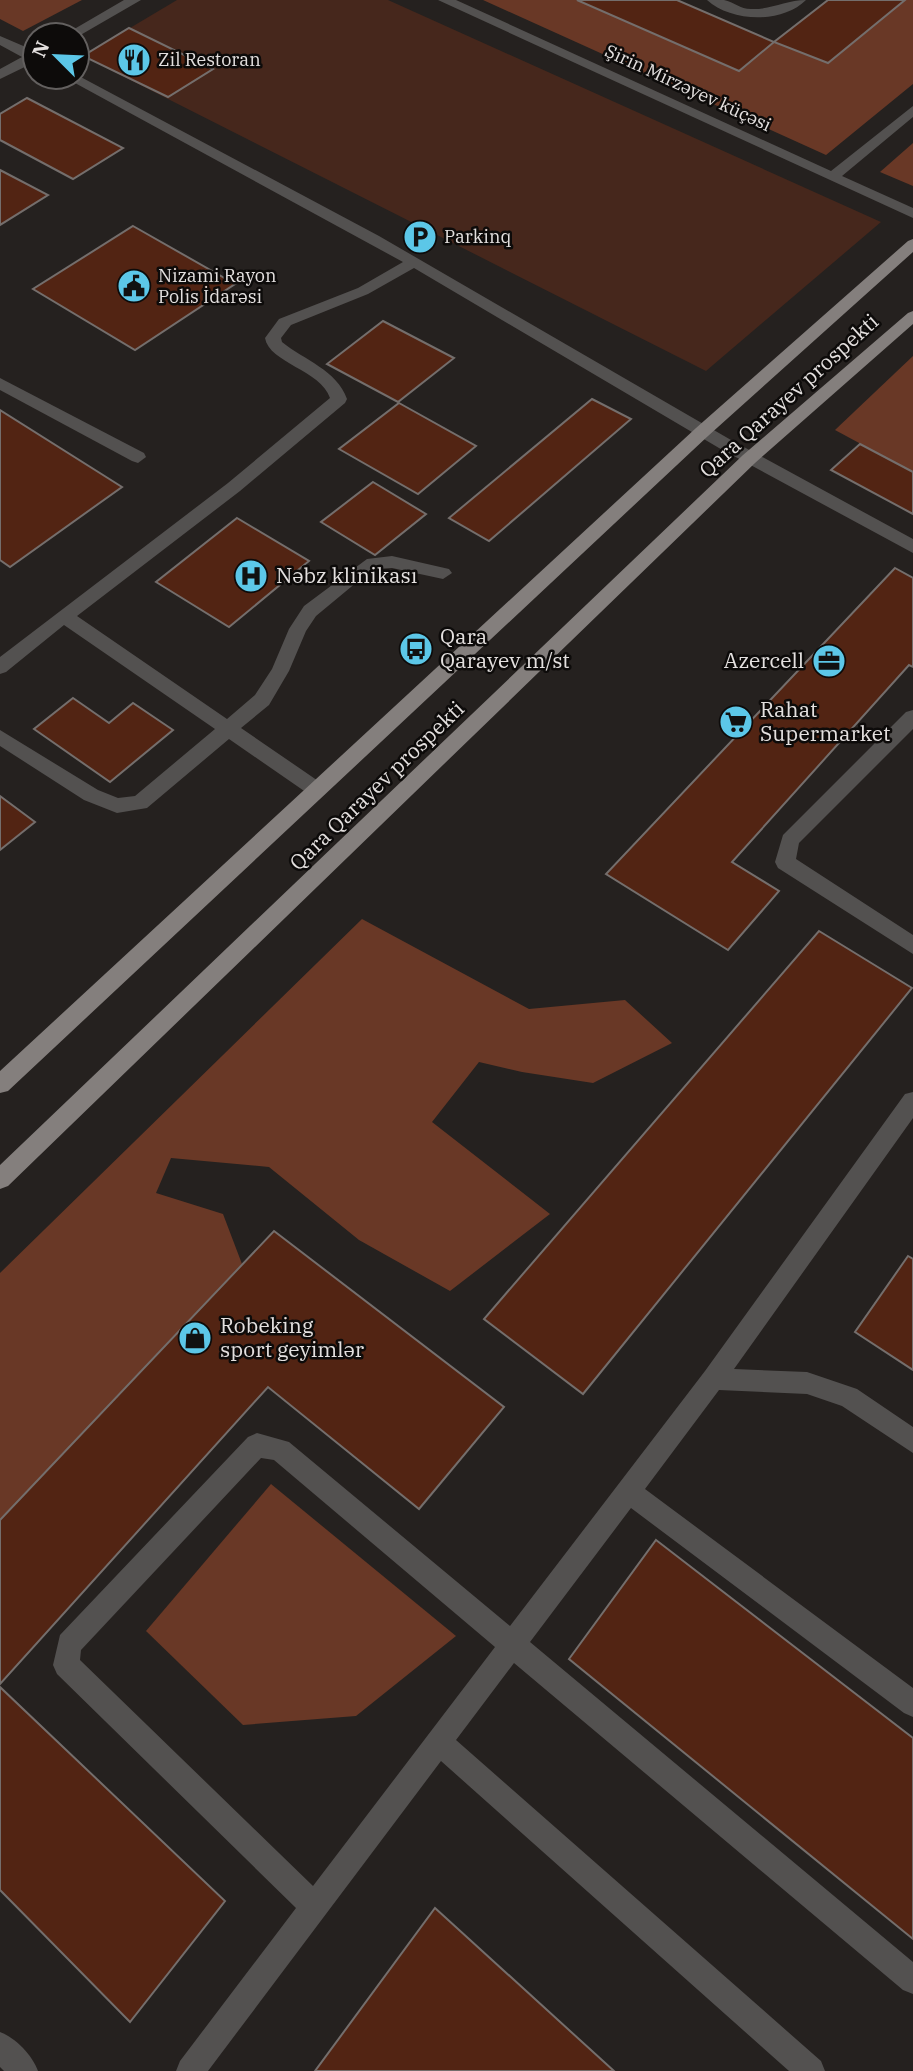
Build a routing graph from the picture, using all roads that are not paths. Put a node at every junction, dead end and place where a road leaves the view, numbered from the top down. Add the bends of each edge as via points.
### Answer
1 (134, 0) edge
2 (445, 0) edge
3 (714, 0) edge
4 (799, 0) edge
5 (91, 24) edge
6 (0, 40) edge
7 (21, 50) edge
8 (21, 64) edge
9 (0, 75) edge
10 (91, 88) edge
11 (913, 110) edge
12 (832, 177) junction
13 (913, 214) edge
14 (913, 244) edge
15 (413, 261) junction
16 (913, 316) edge
17 (0, 383) edge
18 (702, 432) junction
19 (138, 457) dead end
20 (749, 459) junction
21 (913, 547) edge
22 (443, 573) dead end
23 (64, 616) junction
24 (0, 667) edge
25 (913, 717) edge
26 (230, 729) junction
27 (0, 737) edge
28 (317, 790) junction
29 (913, 946) edge
30 (0, 1084) edge
31 (913, 1101) edge
32 (0, 1179) edge
33 (713, 1379) junction
34 (913, 1441) edge
35 (628, 1491) junction
36 (513, 1644) junction
37 (913, 1704) edge
38 (439, 1742) junction
39 (314, 1906) junction
40 (913, 1980) edge
41 (0, 2046) edge
42 (24, 2071) edge
43 (190, 2071) edge
44 (811, 2071) edge

1 - 5 street
2 - 12 street, Şirin Mirzəyev küçəsi
3 - 4 street via 743,13
6 - 7 street
8 - 9 street
10 - 15 street
11 - 12 street
12 - 13 street, Şirin Mirzəyev küçəsi
14 - 18 main road, Qara Qarayev prospekti
15 - 18 street
15 - 23 street via 363,290 285,323 273,338 274,345 330,383 340,399 234,487
16 - 20 main road, Qara Qarayev prospekti
17 - 19 street
18 - 20 street
18 - 28 main road, Qara Qarayev prospekti
20 - 21 street
20 - 32 main road, Qara Qarayev prospekti
22 - 26 street via 392,562 373,563 351,578 310,611 262,700
23 - 24 street
23 - 26 street
25 - 29 street via 790,840 785,862
26 - 27 street via 139,803 117,806 90,795
26 - 28 street
28 - 30 main road, Qara Qarayev prospekti
31 - 33 street
33 - 34 street via 807,1383 849,1397
33 - 35 street
35 - 36 street
35 - 37 street
36 - 38 street
36 - 39 street via 280,1450 257,1445 69,1644 66,1665
36 - 40 street
38 - 39 street
38 - 44 street
39 - 43 street
41 - 42 street

